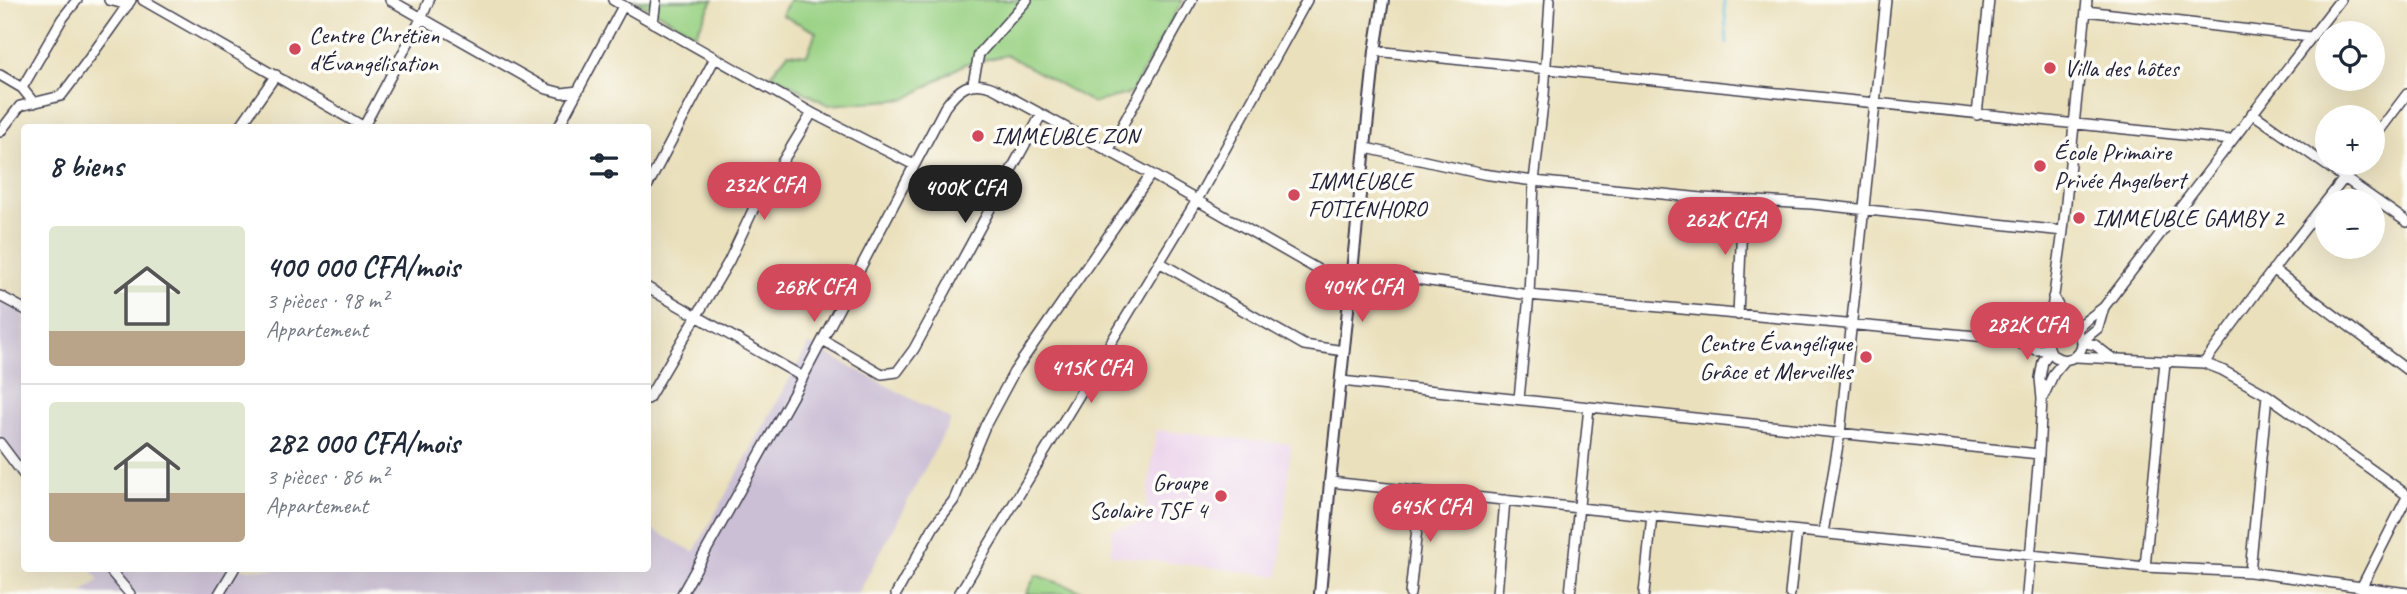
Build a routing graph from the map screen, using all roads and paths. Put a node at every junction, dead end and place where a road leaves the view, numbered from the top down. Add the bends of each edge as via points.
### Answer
1 (77, 0) edge
2 (110, 0) edge
3 (143, 0) edge
4 (390, 0) edge
5 (429, 0) edge
6 (613, 0) edge
7 (656, 0) edge
8 (1027, 0) edge
9 (1192, 0) edge
10 (1307, 0) edge
11 (1383, 0) edge
12 (1550, 0) edge
13 (1885, 0) edge
14 (1989, 0) edge
15 (2087, 0) edge
16 (2340, 0) edge
17 (130, 2) edge
18 (623, 6) junction
19 (2086, 11) junction
20 (422, 17) junction
21 (653, 23) junction
22 (2311, 37) junction
23 (1375, 51) junction
24 (715, 58) junction
25 (1545, 69) junction
26 (0, 75) edge
27 (276, 75) junction
28 (973, 83) junction
29 (22, 88) junction
30 (578, 91) junction
31 (2407, 94) edge
32 (34, 103) junction
33 (1875, 104) junction
34 (812, 113) junction
35 (2252, 113) junction
36 (1041, 115) junction
37 (1977, 115) junction
38 (2385, 123) edge
39 (242, 124) edge
40 (359, 124) edge
41 (366, 124) edge
42 (560, 124) edge
43 (2074, 125) junction
44 (0, 132) edge
45 (2231, 140) junction
46 (1366, 148) junction
47 (1108, 151) junction
48 (914, 165) junction
49 (1151, 174) junction
50 (2346, 177) junction
51 (651, 179) edge
52 (1534, 181) junction
53 (1197, 200) junction
54 (1743, 200) junction
55 (1863, 210) junction
56 (2407, 222) edge
57 (2063, 231) junction
58 (1159, 262) junction
59 (2273, 269) junction
60 (1352, 270) junction
61 (1350, 288) junction
62 (651, 290) edge
63 (1530, 295) junction
64 (0, 296) edge
65 (2053, 297) junction
66 (21, 307) edge
67 (2104, 307) junction
68 (1738, 315) junction
69 (695, 317) junction
70 (1851, 326) junction
71 (2074, 329) junction
72 (2052, 333) junction
73 (822, 340) junction
74 (2010, 340) junction
75 (2082, 342) junction
76 (2050, 350) junction
77 (1344, 351) junction
78 (2076, 357) junction
79 (2113, 359) junction
80 (2064, 360) junction
81 (2165, 362) junction
82 (2204, 363) junction
83 (2407, 370) edge
84 (803, 377) junction
85 (1340, 381) junction
86 (651, 394) edge
87 (2267, 395) junction
88 (2042, 398) junction
89 (1518, 399) junction
90 (1589, 407) junction
91 (1840, 433) junction
92 (0, 443) edge
93 (2039, 454) junction
94 (21, 471) edge
95 (1330, 481) junction
96 (1421, 491) junction
97 (2407, 496) edge
98 (1505, 500) junction
99 (1579, 508) junction
100 (1651, 515) junction
101 (1797, 531) junction
102 (1823, 533) junction
103 (2031, 555) junction
104 (2145, 567) junction
105 (111, 572) edge
106 (232, 572) edge
107 (2250, 572) junction
108 (2361, 588) junction
109 (2407, 593) edge
110 (130, 594) edge
111 (219, 594) edge
112 (682, 594) edge
113 (896, 594) edge
114 (959, 594) edge
115 (1320, 594) edge
116 (1410, 594) edge
117 (1497, 594) edge
118 (1570, 594) edge
119 (1644, 594) edge
120 (1790, 594) edge
121 (2027, 594) edge

1 - 29 street
2 - 17 street
3 - 27 street
4 - 20 street
5 - 20 street
6 - 18 street
7 - 21 street
8 - 28 street via 979,54
9 - 47 street
10 - 53 street
11 - 23 street
12 - 25 street
13 - 33 street
14 - 37 street
15 - 19 street
16 - 22 street
17 - 32 street via 61,96
18 - 21 street
18 - 30 street
19 - 22 street
19 - 43 street
20 - 30 street via 547,89
20 - 41 street
21 - 24 street
22 - 35 street
23 - 25 street
23 - 46 street
24 - 34 street
24 - 51 street
25 - 33 street
25 - 52 street
26 - 29 street
27 - 39 street
27 - 40 street
28 - 36 street via 993,88
28 - 48 street via 961,88 945,107
29 - 32 street
30 - 42 street
31 - 38 street
32 - 44 street via 20,106
33 - 37 street
33 - 55 street
34 - 48 street
34 - 69 street
35 - 45 street
35 - 50 street
36 - 47 street
36 - 73 street via 914,349 897,372 883,374
37 - 43 street
43 - 45 street
43 - 57 street
45 - 67 street
46 - 52 street
46 - 60 street
47 - 49 street
48 - 73 street
49 - 53 street
49 - 113 street via 1014,372 954,500 933,526
50 - 56 street
50 - 59 street
52 - 54 street
52 - 63 street
53 - 58 street
53 - 61 street
54 - 55 street
54 - 68 street
55 - 57 street
55 - 70 street
57 - 65 street
58 - 77 street via 1304,345
58 - 114 street
59 - 82 street
59 - 83 street
60 - 61 street
60 - 63 street
61 - 77 street
62 - 69 street
63 - 68 street
63 - 89 street
64 - 66 street
65 - 71 street
65 - 72 street
67 - 71 street
67 - 75 street via 2098,328
68 - 70 street
69 - 84 street
69 - 86 street
70 - 74 street
70 - 91 street
71 - 72 street via 2060,327
71 - 75 street
72 - 74 street
72 - 76 street
73 - 84 street
74 - 76 street
75 - 78 street
75 - 79 street via 2095,345
76 - 80 street
76 - 88 street via 2040,378
77 - 85 street
78 - 79 street
78 - 80 street
79 - 81 street
80 - 88 street
81 - 82 street
81 - 104 street
82 - 87 street
84 - 112 street
85 - 89 street
85 - 95 street
87 - 97 street
87 - 107 street
88 - 93 street
89 - 90 street
90 - 91 street
90 - 99 street
91 - 93 street
91 - 102 street
92 - 94 street
93 - 103 street
95 - 96 street
95 - 115 street
96 - 98 street
96 - 116 street
97 - 108 street
98 - 99 street
98 - 117 street
99 - 100 street
99 - 118 street
100 - 101 street
100 - 119 street
101 - 102 street
101 - 120 street
102 - 103 street
103 - 104 street
103 - 121 street
104 - 107 street
105 - 110 street
106 - 111 street
107 - 108 street
108 - 109 street

